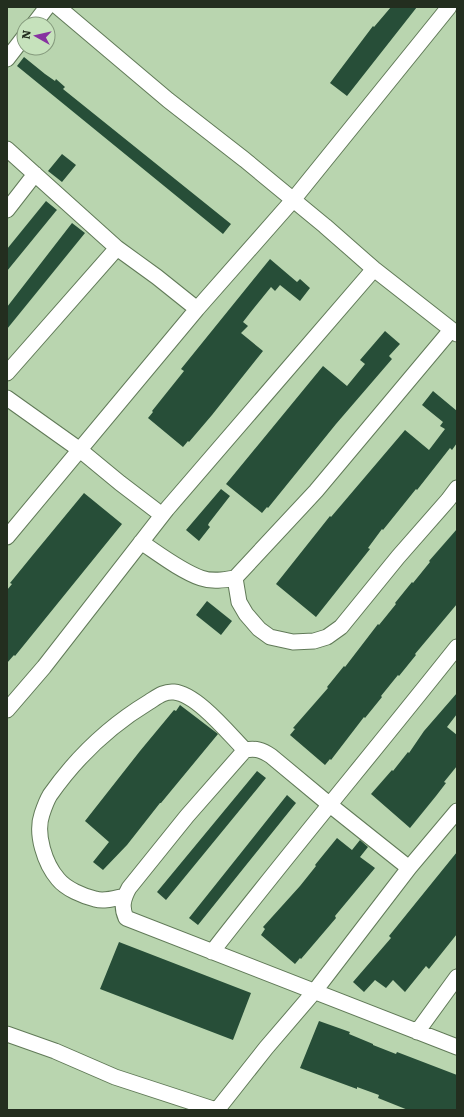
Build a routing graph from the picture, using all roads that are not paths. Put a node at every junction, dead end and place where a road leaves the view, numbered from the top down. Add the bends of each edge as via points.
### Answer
1 (47, 7) edge
2 (58, 7) edge
3 (449, 7) edge
4 (40, 16) edge
5 (16, 47) edge
6 (7, 59) edge
7 (7, 149) edge
8 (36, 174) junction
9 (293, 200) junction
10 (7, 210) edge
11 (117, 248) junction
12 (374, 269) junction
13 (197, 309) junction
14 (454, 332) edge
15 (7, 372) edge
16 (7, 398) edge
17 (80, 450) junction
18 (457, 488) edge
19 (452, 504) edge
20 (162, 515) junction
21 (7, 538) edge
22 (141, 542) junction
23 (235, 578) junction
24 (457, 647) edge
25 (7, 710) edge
26 (245, 750) junction
27 (330, 805) junction
28 (457, 811) edge
29 (409, 868) junction
30 (125, 896) junction
31 (212, 952) junction
32 (457, 977) edge
33 (314, 992) junction
34 (417, 1032) junction
35 (7, 1034) edge
36 (457, 1047) edge
37 (217, 1110) edge

1 - 4 street
2 - 9 street via 168,100
3 - 9 street
5 - 6 street
7 - 8 street
8 - 10 street
8 - 11 street
9 - 12 street
9 - 13 street
11 - 13 street
11 - 15 street
12 - 14 street
12 - 20 street
13 - 17 street
14 - 23 street via 316,492
16 - 17 street
17 - 20 street
17 - 21 street
18 - 19 street
19 - 23 street via 398,557 340,627 327,638 293,642 270,637 259,630 239,602
20 - 22 street
22 - 23 street via 201,578
22 - 25 street via 44,667
24 - 27 street
26 - 27 street via 262,750
26 - 30 street via 187,816
26 - 30 street via 187,695 168,692 130,714 107,732 77,762 49,796 41,815 41,844 58,880 71,889 96,899 108,900
27 - 29 street
27 - 31 street
28 - 29 street
29 - 33 street
30 - 31 street via 122,910 126,918
31 - 33 street
32 - 34 street
33 - 34 street
33 - 37 street
34 - 36 street
35 - 37 street via 115,1077

